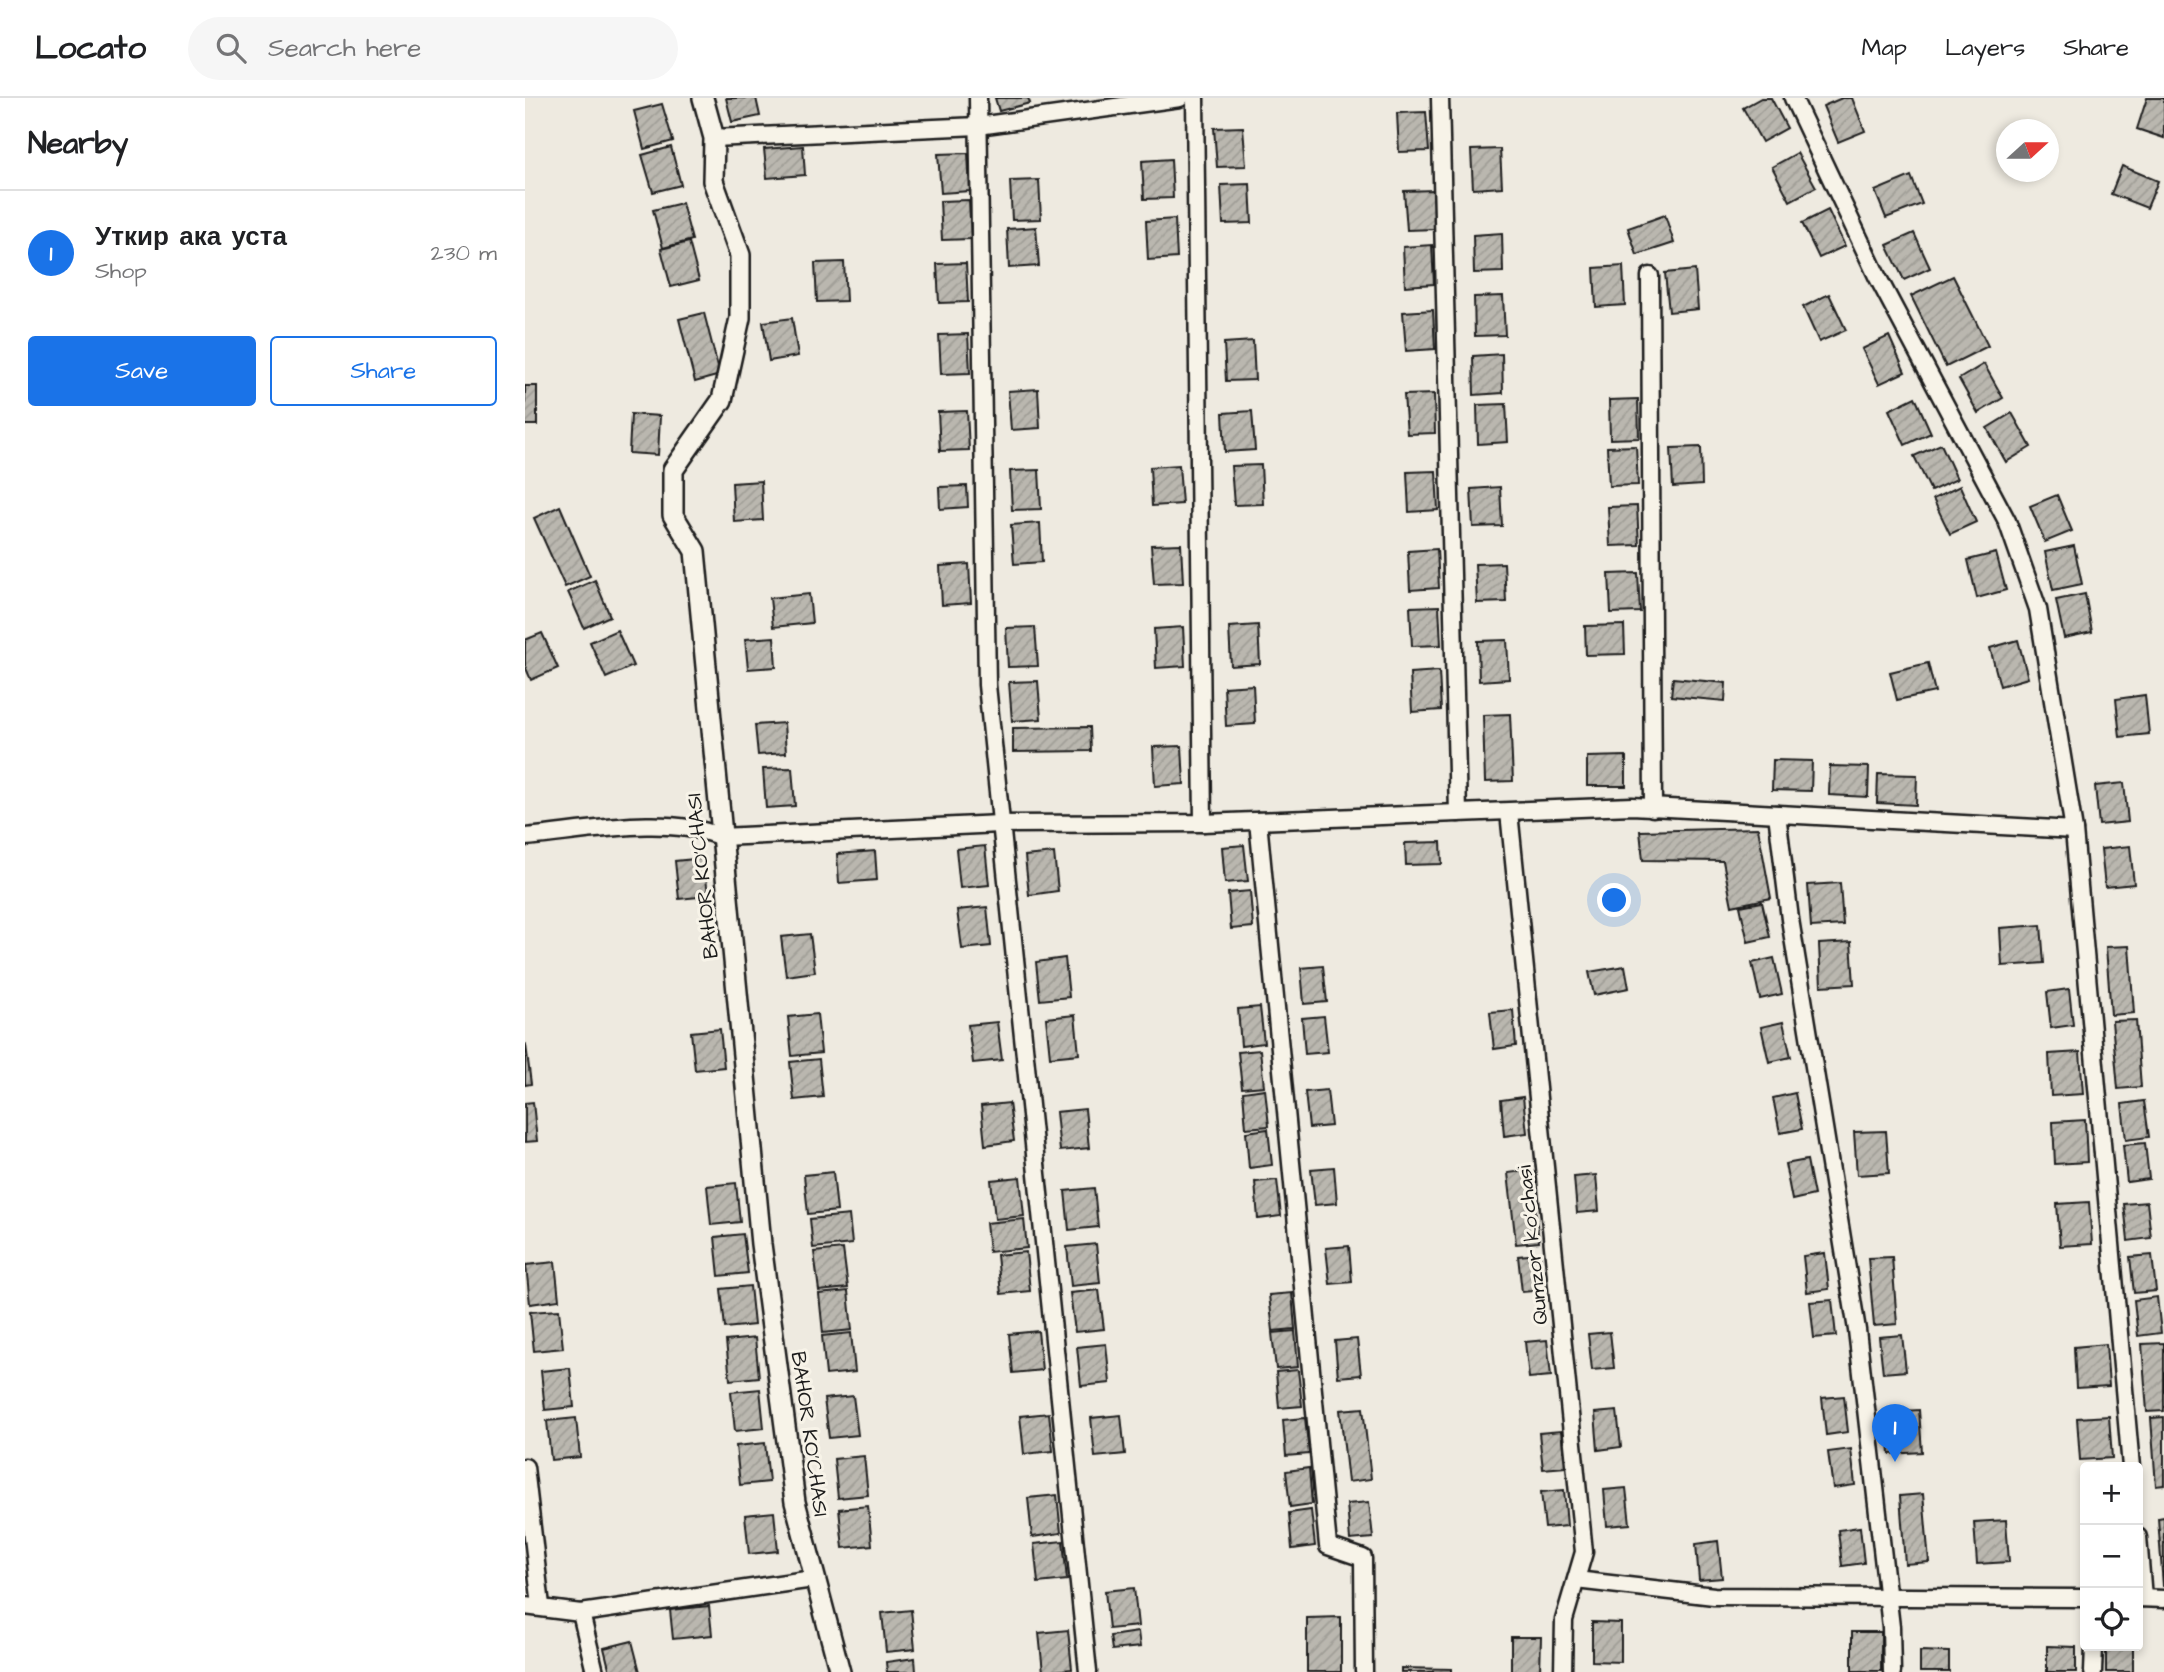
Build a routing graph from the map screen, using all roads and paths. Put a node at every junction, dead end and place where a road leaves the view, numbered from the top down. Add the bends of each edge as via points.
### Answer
1 (703, 98) edge
2 (978, 98) edge
3 (1180, 98) edge
4 (1195, 98) edge
5 (1440, 98) edge
6 (1793, 98) edge
7 (978, 126) junction
8 (715, 138) junction
9 (1650, 276) dead end
10 (1653, 808) junction
11 (1509, 812) junction
12 (1458, 813) junction
13 (1777, 814) junction
14 (1258, 821) junction
15 (1203, 823) junction
16 (1000, 824) junction
17 (2074, 830) junction
18 (525, 837) edge
19 (721, 837) junction
20 (2131, 1462) edge
21 (525, 1467) edge
22 (813, 1579) junction
23 (1576, 1580) junction
24 (1888, 1596) junction
25 (2080, 1598) edge
26 (2143, 1598) edge
27 (2164, 1599) edge
28 (533, 1606) edge
29 (581, 1613) junction
30 (2094, 1651) edge
31 (595, 1672) edge
32 (840, 1672) edge
33 (1088, 1672) edge
34 (1364, 1672) edge
35 (1563, 1672) edge
36 (1892, 1672) edge
37 (2094, 1672) edge

1 - 8 street, BAHOR KO'CHASI
2 - 7 street
3 - 7 street
4 - 15 street
5 - 12 street
6 - 17 street via 1877,276 2007,521 2038,609
7 - 8 street
7 - 16 street via 987,685
8 - 19 street, BAHOR KO'CHASI via 713,181 740,255 740,318 722,400 673,470 673,515 695,551
9 - 10 street
10 - 11 street
10 - 13 street
11 - 12 street
11 - 23 street, Qumzor ko'chasi via 1584,1552
12 - 14 street
13 - 17 street
13 - 24 street via 1857,1330
14 - 15 street
14 - 34 street via 1328,1546 1363,1558
15 - 16 street
16 - 19 street
16 - 33 street
17 - 20 street
18 - 19 street via 669,825 699,827
19 - 22 street, BAHOR KO'CHASI via 761,1244 795,1502
21 - 28 street
22 - 29 street
22 - 32 street, BAHOR KO'CHASI
23 - 24 street via 1714,1595
23 - 35 street, Qumzor ko'chasi via 1564,1620
24 - 25 street
24 - 36 street
26 - 27 street
28 - 29 street
29 - 31 street
30 - 37 street

